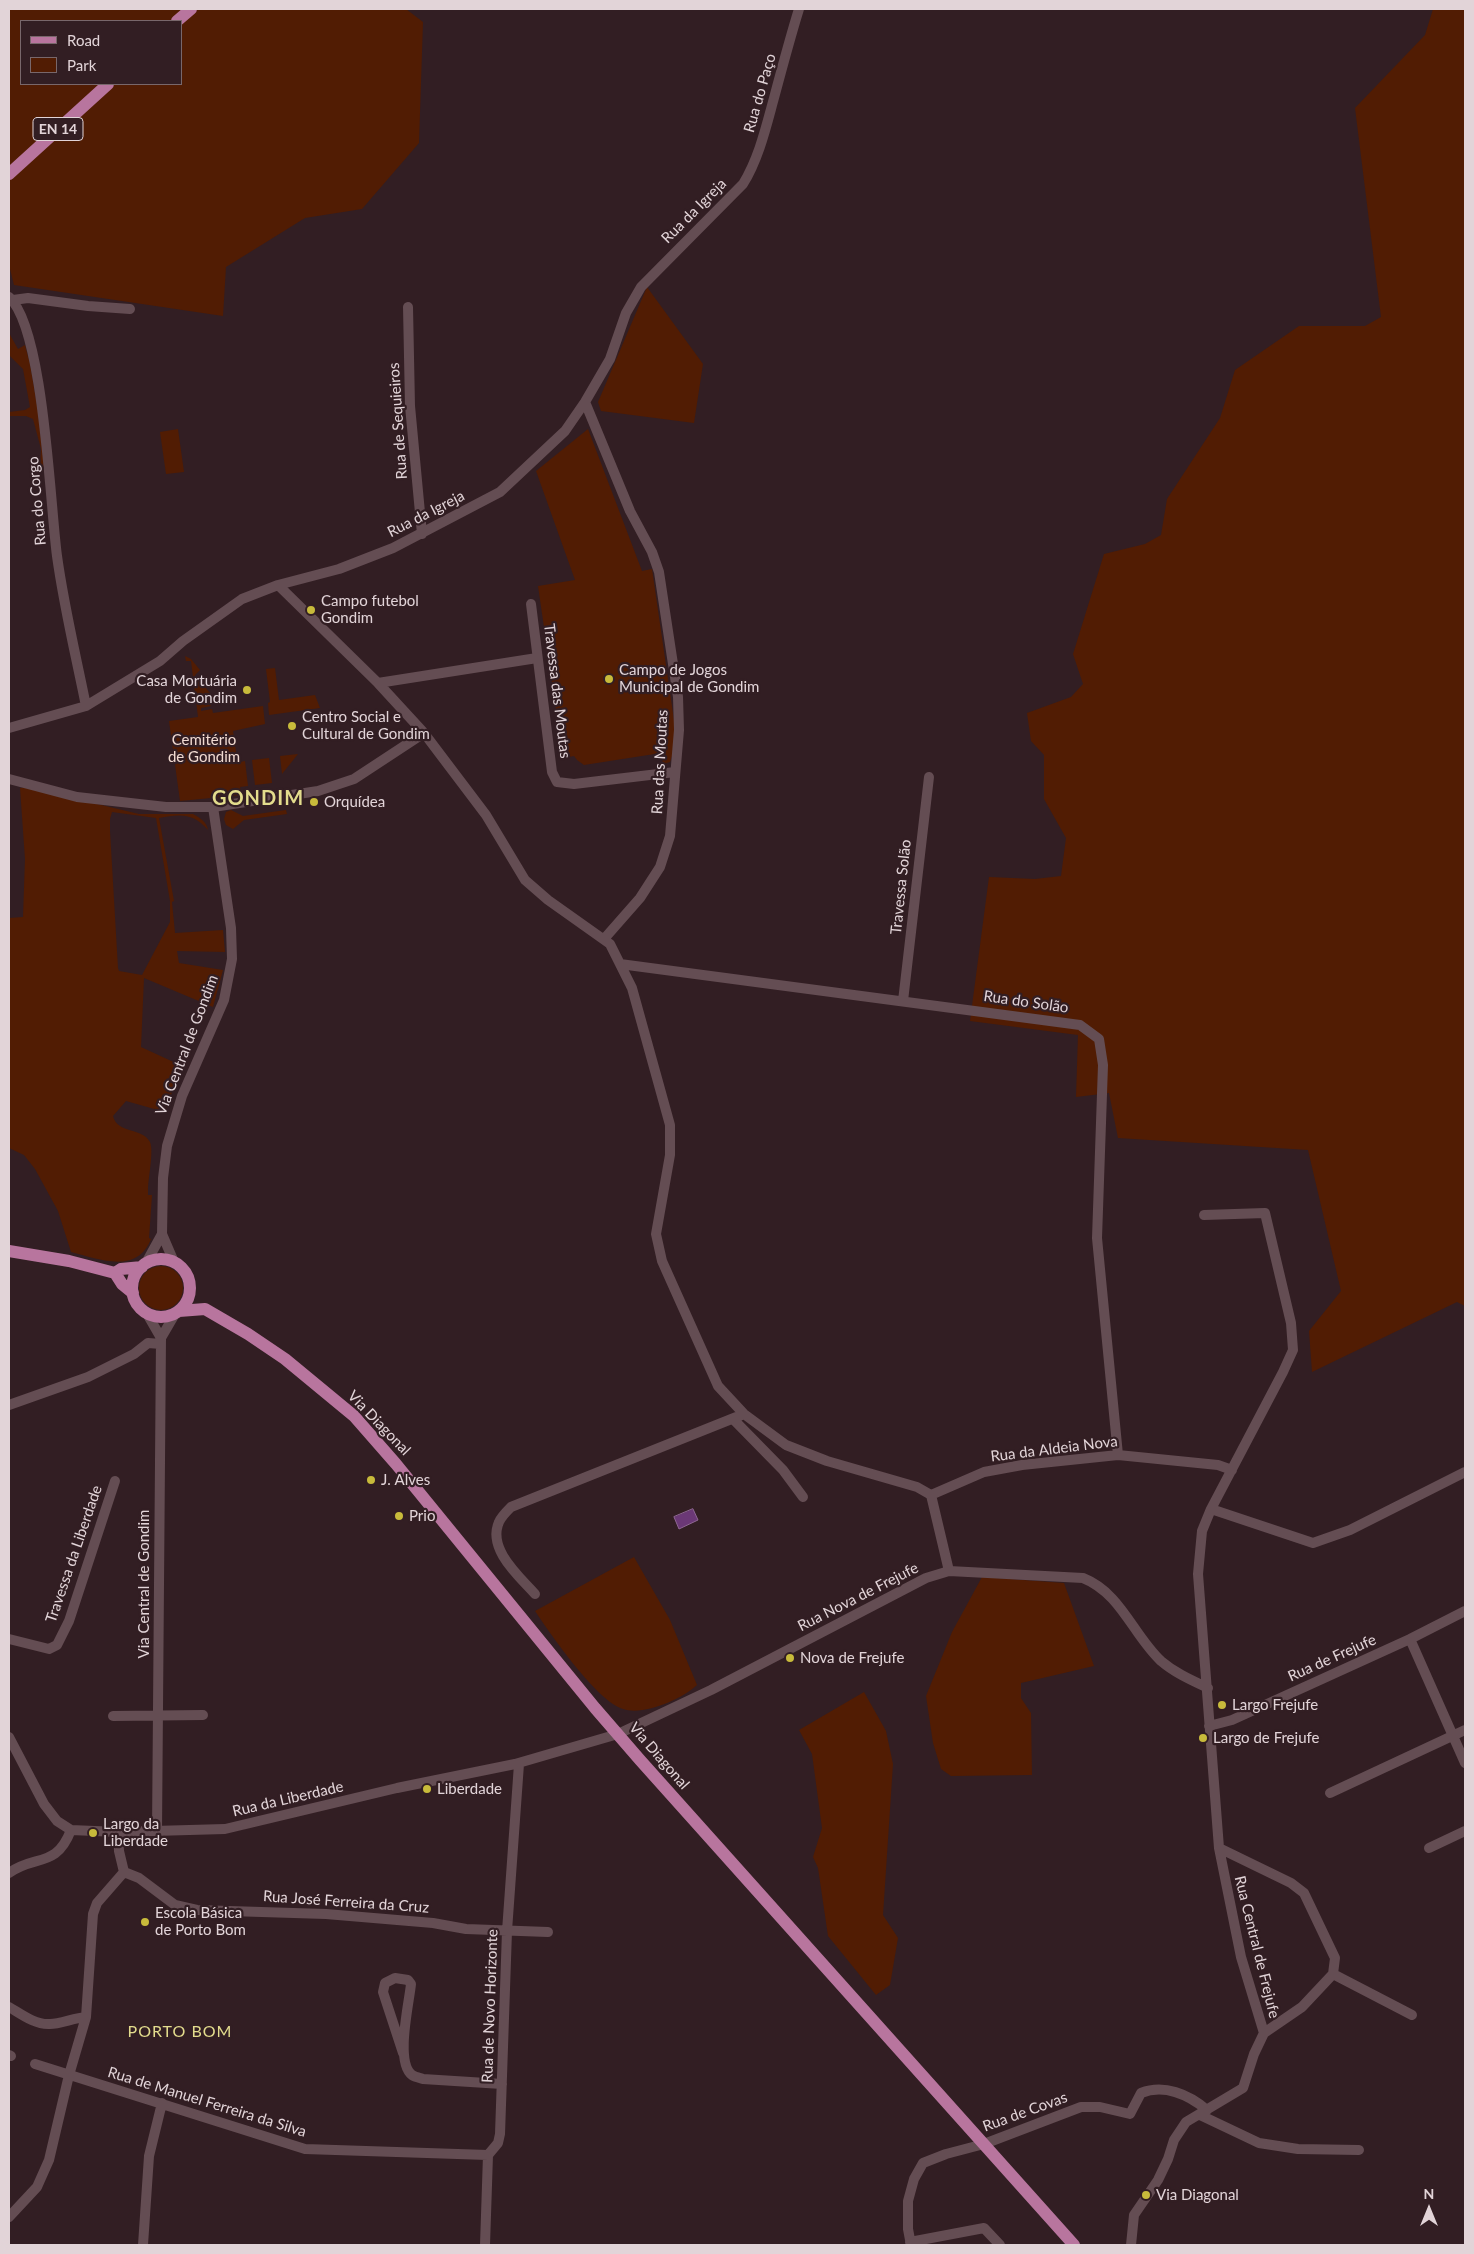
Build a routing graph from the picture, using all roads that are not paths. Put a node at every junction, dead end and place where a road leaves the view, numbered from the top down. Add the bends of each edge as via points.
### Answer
1 (191, 9) edge
2 (798, 9) edge
3 (178, 20) edge
4 (107, 85) edge
5 (9, 174) edge
6 (743, 184) joint
7 (11, 298) edge
8 (408, 307) dead end
9 (130, 309) dead end
10 (585, 402) junction
11 (422, 534) junction
12 (278, 585) junction
13 (530, 604) dead end
14 (537, 658) junction
15 (378, 683) junction
16 (86, 706) junction
17 (9, 728) edge
18 (424, 733) junction
19 (675, 772) junction
20 (929, 777) dead end
21 (9, 779) edge
22 (213, 807) junction
23 (604, 939) junction
24 (620, 964) junction
25 (904, 1001) junction
26 (1204, 1215) dead end
27 (162, 1234) junction
28 (9, 1251) edge
29 (174, 1262) junction
30 (144, 1265) junction
31 (115, 1273) junction
32 (190, 1285) junction
33 (133, 1293) junction
34 (205, 1309) junction
35 (146, 1312) junction
36 (177, 1312) junction
37 (161, 1341) junction
38 (9, 1404) edge
39 (744, 1414) junction
40 (733, 1419) junction
41 (1118, 1455) junction
42 (1232, 1470) junction
43 (1465, 1472) edge
44 (115, 1481) dead end
45 (931, 1495) junction
46 (803, 1497) dead end
47 (1211, 1509) junction
48 (948, 1571) junction
49 (535, 1594) dead end
50 (1465, 1611) edge
51 (9, 1639) edge
52 (1410, 1639) junction
53 (1208, 1688) junction
54 (158, 1715) junction
55 (203, 1715) dead end
56 (112, 1716) dead end
57 (1209, 1726) junction
58 (1465, 1730) edge
59 (618, 1734) junction
60 (1453, 1736) junction
61 (9, 1737) edge
62 (1465, 1763) edge
63 (518, 1764) junction
64 (1330, 1792) dead end
65 (71, 1830) junction
66 (157, 1831) junction
67 (1465, 1831) edge
68 (118, 1832) junction
69 (1219, 1848) junction
70 (1429, 1848) dead end
71 (124, 1872) junction
72 (9, 1873) edge
73 (507, 1931) junction
74 (548, 1932) dead end
75 (1333, 1974) junction
76 (9, 2007) edge
77 (1412, 2015) dead end
78 (86, 2017) junction
79 (1264, 2032) junction
80 (403, 2053) junction
81 (35, 2064) dead end
82 (69, 2074) junction
83 (502, 2084) junction
84 (162, 2102) junction
85 (1204, 2112) junction
86 (984, 2144) junction
87 (1359, 2150) dead end
88 (488, 2155) junction
89 (9, 2217) edge
90 (911, 2244) edge
91 (143, 2245) edge
92 (485, 2245) edge
93 (1000, 2245) edge
94 (1074, 2245) edge
95 (1130, 2245) edge

1 - 3 main road
2 - 6 street, Rua do Paço via 765,132 754,166
4 - 5 main road, EN 14
6 - 10 street, Rua da Igreja via 641,287 626,313 610,359
7 - 9 street
7 - 16 street, Rua do Corgo via 33,349 50,463 57,556
8 - 11 street, Rua de Sequieiros via 410,406
10 - 11 street, Rua da Igreja via 565,431 500,492
10 - 19 street, Rua das Moutas via 659,572 678,697
11 - 12 street, Rua da Igreja via 339,569
12 - 15 street
12 - 16 street, Rua da Igreja via 242,599 182,641 160,661
13 - 14 street, Travessa das Moutas
14 - 15 street
14 - 19 street, Travessa das Moutas via 552,772 558,782 574,784
15 - 18 street
16 - 17 street, Rua da Igreja
18 - 22 street via 354,779 318,791
18 - 23 street via 486,815 525,880
19 - 23 street, Rua das Moutas via 670,836 660,867 640,898
20 - 25 street, Travessa Solão
21 - 22 street via 77,797 166,808
22 - 27 street, Via Central de Gondim via 232,939 231,970 224,1000 182,1096 169,1136 164,1168
23 - 24 street
24 - 25 street, Rua do Solão
24 - 39 street via 632,988 670,1125 670,1155 656,1234 662,1260 718,1386
25 - 41 street, Rua do Solão via 1080,1025 1099,1038 1103,1065 1098,1238
26 - 42 street via 1265,1213 1291,1323 1292,1350
27 - 29 street, Via Central de Gondim
27 - 30 street, Via Central de Gondim
28 - 31 main road
29 - 30 main road via 155,1259
29 - 32 main road, Via Diagonal via 188,1276
30 - 31 main road
30 - 33 main road via 134,1278
31 - 33 main road
32 - 34 main road, Via Diagonal
32 - 36 main road via 186,1304
33 - 35 main road via 138,1306
34 - 36 main road
34 - 59 main road, Via Diagonal via 284,1359 354,1416
35 - 36 main road via 161,1317
35 - 37 street
36 - 37 street, Via Central de Gondim
37 - 38 street via 148,1343 134,1354 88,1377
37 - 54 street, Via Central de Gondim
39 - 40 street
39 - 45 street via 786,1445 827,1461 917,1487
40 - 46 street via 783,1470
40 - 49 street via 511,1507 499,1522 496,1540 507,1563
41 - 42 street, Rua da Aldeia Nova via 1218,1465
41 - 45 street, Rua da Aldeia Nova via 984,1472
42 - 47 street
43 - 47 street via 1350,1530 1313,1543
44 - 51 street, Travessa da Liberdade via 69,1621 57,1645 49,1649
45 - 48 street
47 - 53 street via 1202,1531 1198,1574
48 - 53 street, Rua Nova de Frejufe via 1083,1578 1097,1584 1160,1660 1182,1676
48 - 59 street, Rua Nova de Frejufe via 926,1578 711,1690
50 - 52 street, Rua de Frejufe
52 - 57 street, Rua de Frejufe via 1232,1720
52 - 60 street
53 - 57 street
54 - 55 street
54 - 56 street
54 - 66 street, Via Central de Gondim
57 - 69 street, Rua Central de Frejufe
58 - 60 street
59 - 63 street, Rua da Liberdade
59 - 86 main road, Via Diagonal
60 - 62 street
60 - 64 street
61 - 65 street via 44,1804 57,1821
63 - 66 street, Rua da Liberdade via 398,1788 225,1829
63 - 73 street, Rua de Novo Horizonte
65 - 68 street, Rua da Liberdade
65 - 72 street via 66,1844 53,1856
66 - 68 street, Rua da Liberdade
67 - 70 street
68 - 71 street
69 - 75 street via 1291,1883 1304,1893 1335,1958
69 - 79 street, Rua Central de Frejufe via 1241,1957
71 - 73 street, Rua José Ferreira da Cruz via 139,1878 175,1906 197,1910 326,1914
71 - 78 street via 97,1902 93,1914
73 - 74 street, Rua José Ferreira da Cruz
73 - 83 street, Rua de Novo Horizonte
75 - 77 street
75 - 79 street via 1302,2007
76 - 78 street via 36,2022 51,2025
78 - 82 street
79 - 85 street, Rua Central de Frejufe via 1244,2088
80 - 80 street via 411,1984 408,1980 395,1978 385,1983 383,1992
80 - 83 street via 412,2075 423,2079
81 - 82 street, Rua de Manuel Ferreira da Silva
82 - 84 street, Rua de Manuel Ferreira da Silva
82 - 89 street via 43,2176 31,2195
83 - 88 street, Rua de Novo Horizonte via 500,2134 498,2143
84 - 88 street, Rua de Manuel Ferreira da Silva via 306,2149
84 - 91 street via 149,2156
85 - 86 street, Rua de Covas via 1181,2093 1153,2088 1140,2093 1130,2114 1081,2108
85 - 87 street via 1259,2143 1298,2149
85 - 95 street, Rua Central de Frejufe via 1186,2122 1174,2140 1158,2180 1134,2215
86 - 90 street, Rua de Covas via 923,2163 908,2201
86 - 94 main road, Via Diagonal
88 - 92 street, Rua de Novo Horizonte
90 - 93 street via 984,2228

